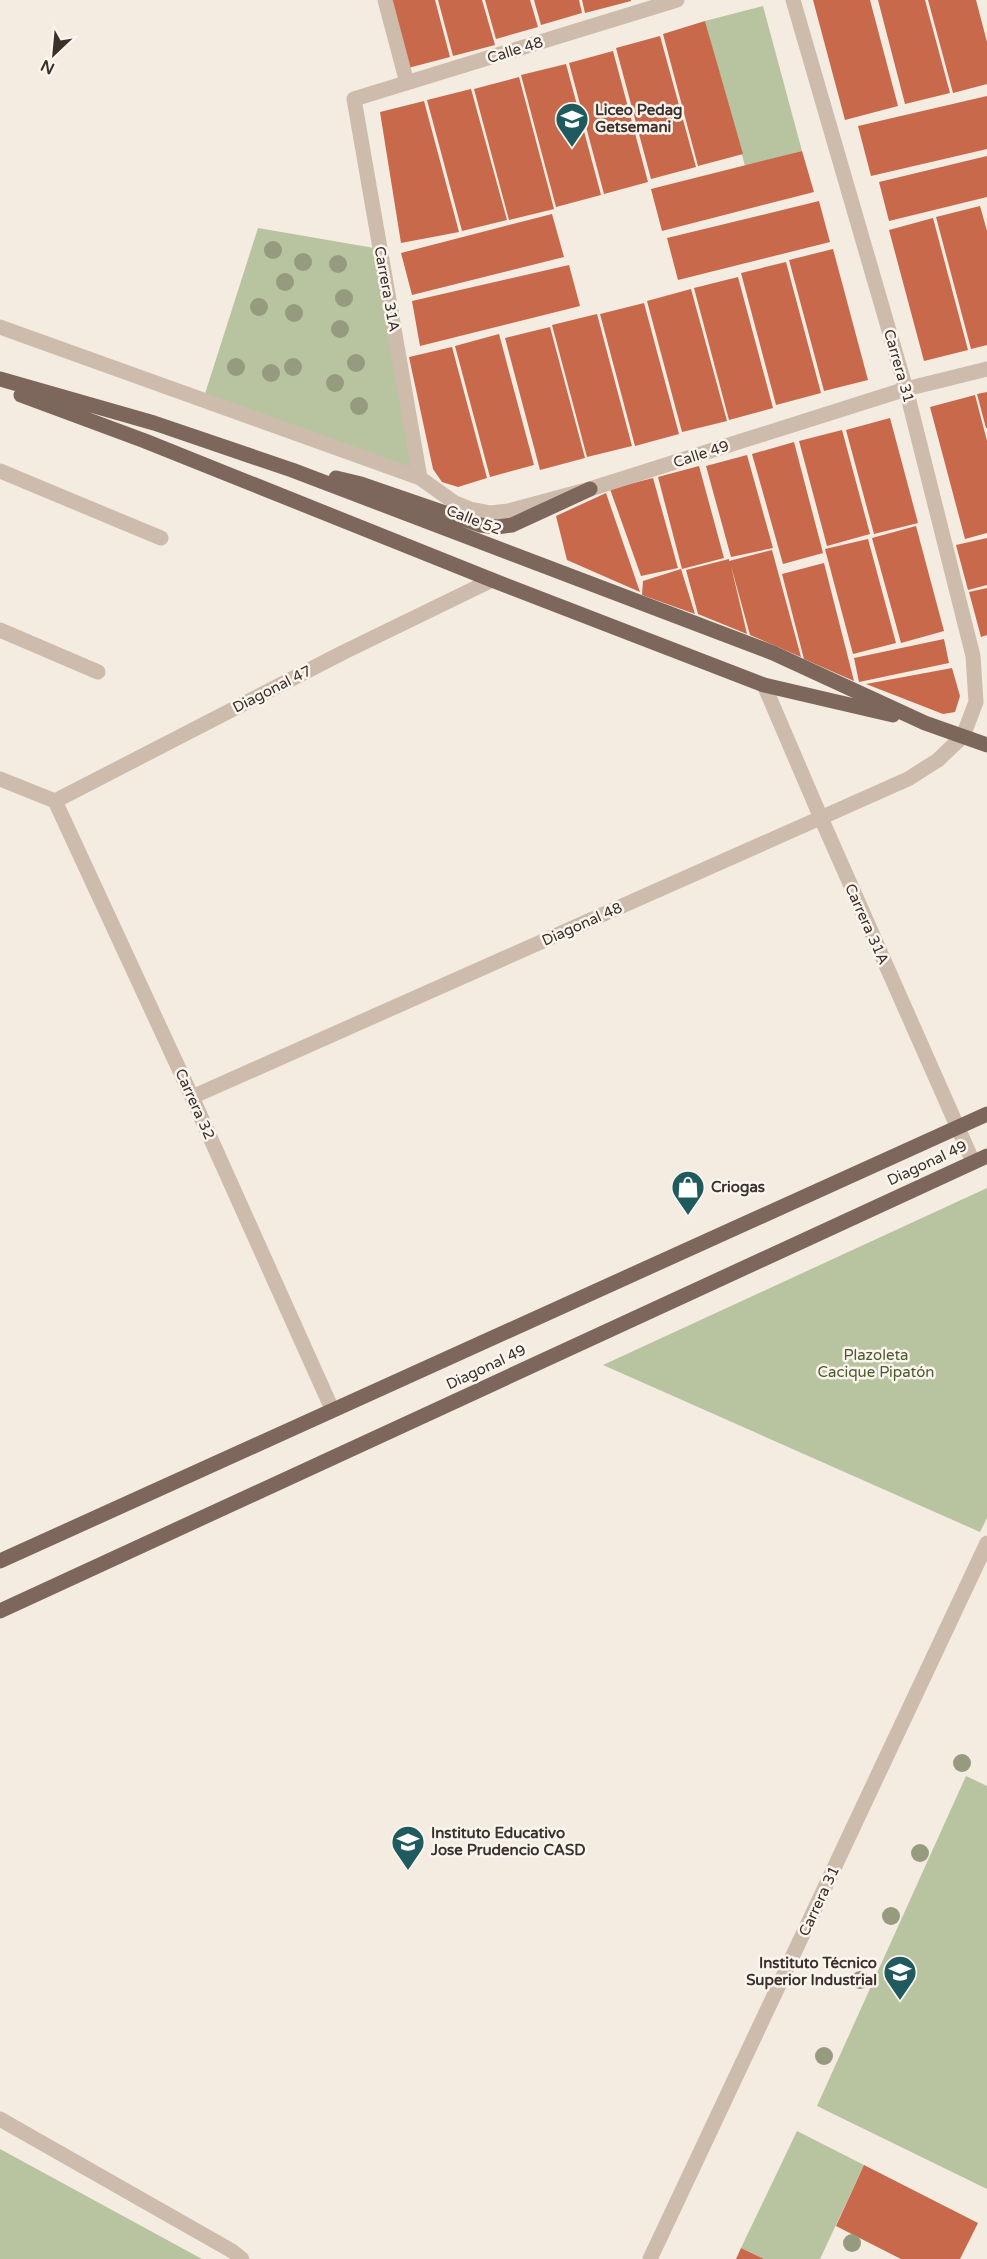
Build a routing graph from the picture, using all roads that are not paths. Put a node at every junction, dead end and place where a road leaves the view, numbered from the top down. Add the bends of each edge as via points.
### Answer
1 (385, 0) edge
2 (677, 0) edge
3 (793, 0) edge
4 (407, 83) junction
5 (354, 99) joint
6 (0, 327) edge
7 (987, 369) edge
8 (0, 379) edge
9 (0, 387) edge
10 (906, 389) junction
11 (292, 470) junction
12 (0, 471) edge
13 (420, 478) junction
14 (590, 489) junction
15 (161, 538) dead end
16 (492, 580) junction
17 (0, 630) edge
18 (98, 672) dead end
19 (764, 685) junction
20 (925, 723) junction
21 (963, 736) junction
22 (987, 745) edge
23 (0, 779) edge
24 (55, 801) junction
25 (821, 818) junction
26 (192, 1097) junction
27 (987, 1114) edge
28 (958, 1128) junction
29 (980, 1159) edge
30 (332, 1409) junction
31 (987, 1543) edge
32 (0, 1561) edge
33 (0, 1611) edge
34 (0, 2119) edge
35 (234, 2256) edge
36 (650, 2259) edge

1 - 4 street
2 - 4 street, Calle 48
3 - 10 street, Carrera 31
4 - 5 street, Calle 48
5 - 13 street, Carrera 31A
6 - 13 street, Calle 49
7 - 10 street, Calle 49
8 - 11 main road, Calle 52 via 154,423
9 - 16 main road, Calle 52 via 146,441
10 - 14 street, Calle 49
10 - 21 street, Carrera 31 via 973,656 976,702
11 - 14 main road via 361,484 480,525 497,527 512,525
11 - 20 main road, Calle 52 via 773,653
12 - 15 street
13 - 14 street, Calle 49 via 455,503 491,513
16 - 19 main road, Calle 52
16 - 24 street, Diagonal 47
17 - 18 street
19 - 20 main road, Calle 52
19 - 25 street, Carrera 31A
20 - 21 main road, Calle 52
21 - 22 main road, Calle 52
21 - 25 street, Diagonal 48 via 938,760 908,779
23 - 24 street
24 - 26 street, Carrera 32
25 - 26 street, Diagonal 48
25 - 28 street, Carrera 31A
26 - 30 street, Carrera 32
27 - 28 main road, Diagonal 49
28 - 29 street, Carrera 31A
28 - 30 main road, Diagonal 49
29 - 33 main road, Diagonal 49
30 - 32 main road, Diagonal 49
31 - 36 street, Carrera 31
34 - 35 street

